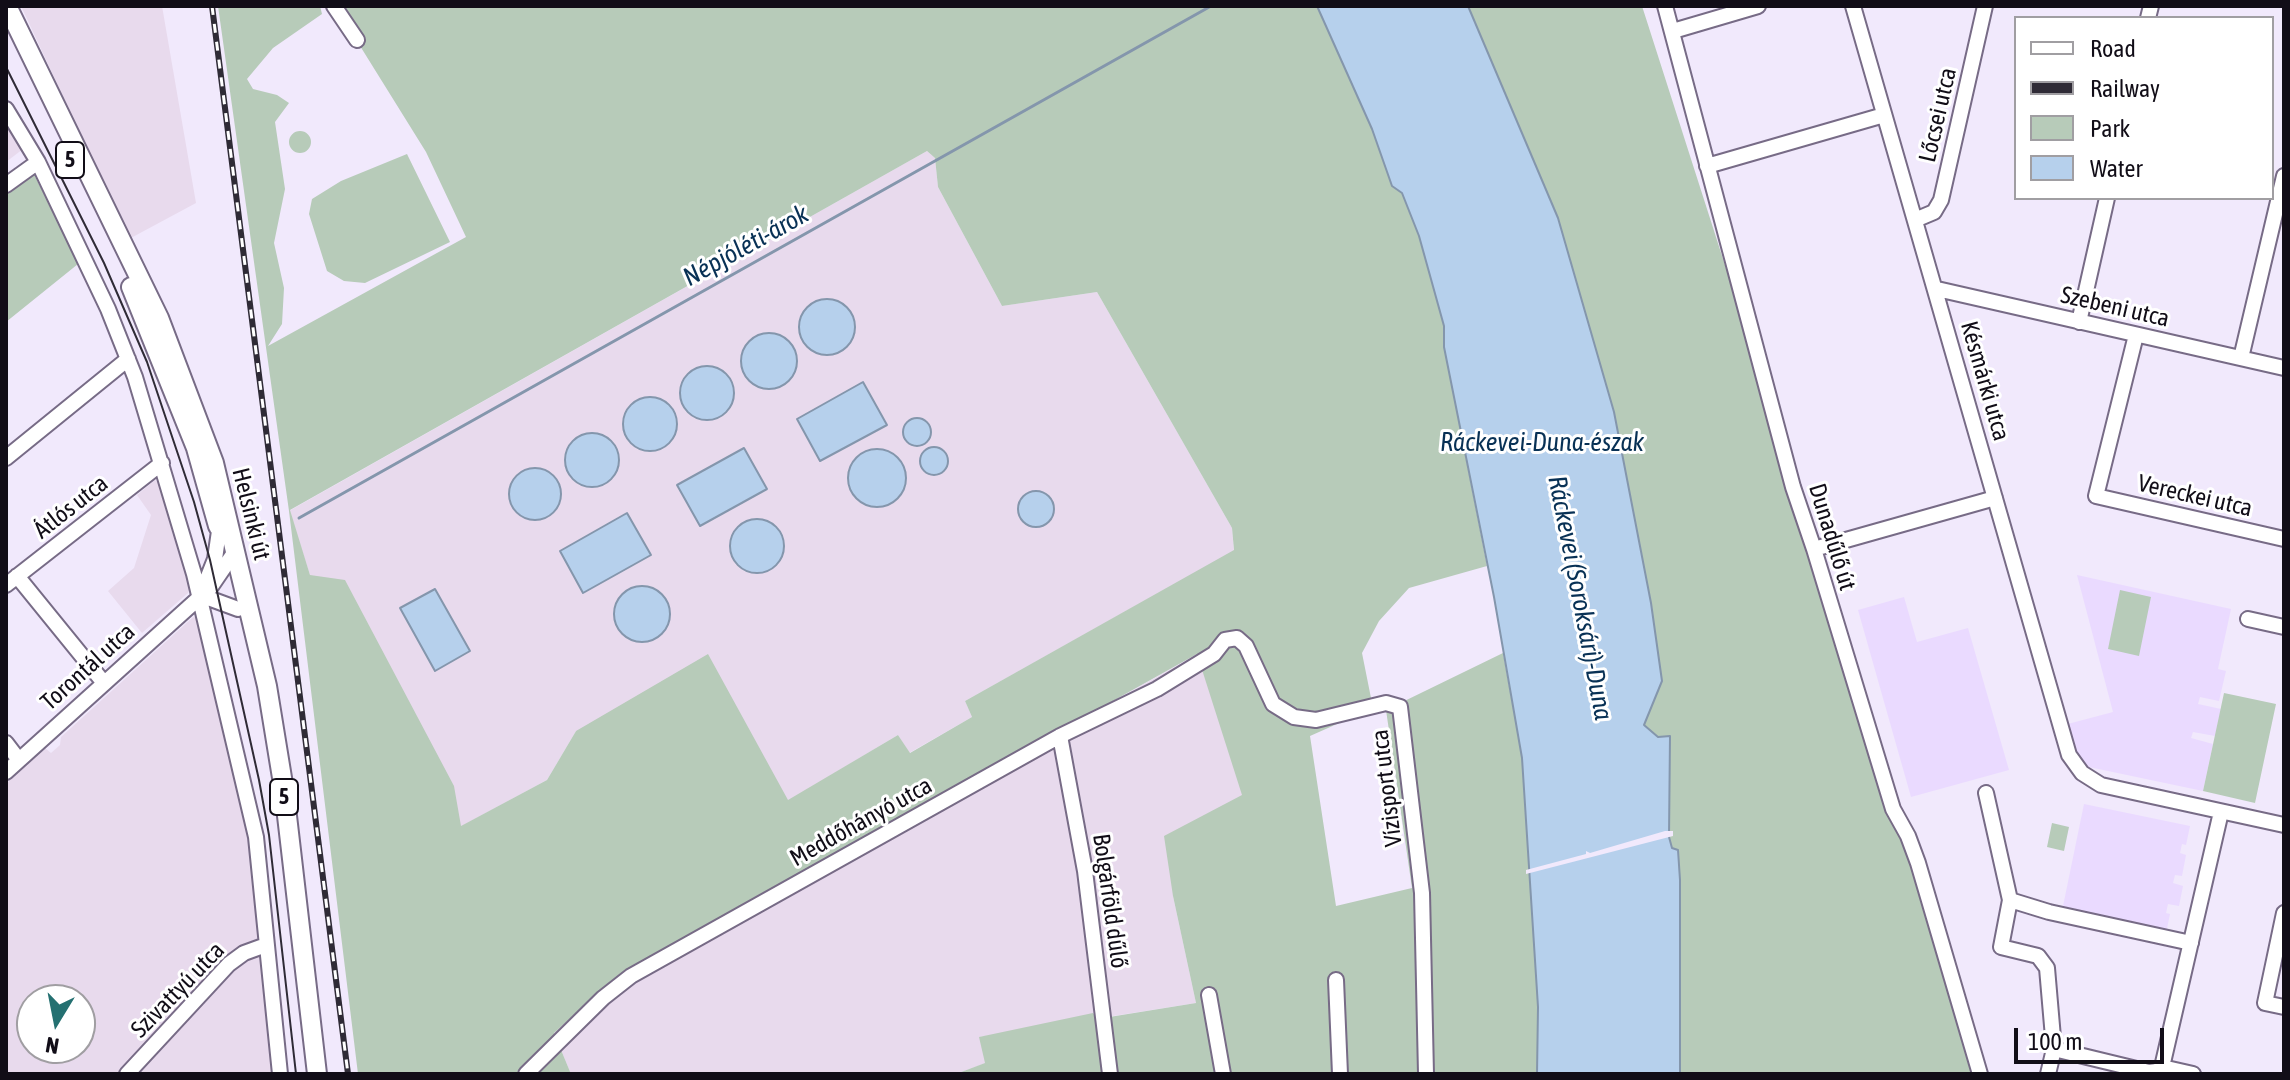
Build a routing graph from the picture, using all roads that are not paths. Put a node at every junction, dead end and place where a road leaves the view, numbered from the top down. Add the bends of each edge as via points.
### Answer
1 (7, 6) edge
2 (334, 6) edge
3 (1665, 6) edge
4 (1758, 6) edge
5 (1853, 6) edge
6 (1985, 6) edge
7 (6, 29) edge
8 (1673, 31) junction
9 (357, 40) dead end
10 (6, 109) edge
11 (1884, 115) junction
12 (38, 162) junction
13 (1707, 166) junction
14 (2284, 176) edge
15 (6, 185) edge
16 (2107, 200) edge
17 (1915, 220) junction
18 (1937, 289) junction
19 (2079, 322) junction
20 (2136, 335) junction
21 (2241, 358) junction
22 (128, 359) junction
23 (2284, 368) edge
24 (6, 458) edge
25 (162, 463) junction
26 (1995, 498) junction
27 (219, 531) junction
28 (2284, 539) edge
29 (1814, 549) junction
30 (232, 557) junction
31 (12, 581) edge
32 (200, 595) junction
33 (238, 609) junction
34 (2248, 619) dead end
35 (2284, 627) edge
36 (1237, 638) joint
37 (104, 683) junction
38 (1060, 736) junction
39 (6, 743) edge
40 (19, 760) junction
41 (6, 772) edge
42 (1986, 793) dead end
43 (2221, 812) junction
44 (2284, 825) edge
45 (2010, 900) junction
46 (2284, 913) edge
47 (2191, 943) junction
48 (266, 945) junction
49 (1336, 980) dead end
50 (1209, 995) dead end
51 (2284, 1007) edge
52 (2054, 1049) junction
53 (2162, 1067) junction
54 (127, 1074) edge
55 (280, 1074) edge
56 (306, 1074) edge
57 (317, 1074) edge
58 (526, 1074) edge
59 (1110, 1074) edge
60 (1223, 1074) edge
61 (1340, 1074) edge
62 (1426, 1074) edge
63 (1980, 1074) edge
64 (2048, 1074) edge
65 (2192, 1074) edge

1 - 30 main road, Helsinki út / 5 via 159,318 214,463
2 - 9 street
3 - 8 street, Dunadűlő út
4 - 8 street
5 - 11 street, Késmárki utca
6 - 17 street, Lőcsei utca via 1941,200 1934,212
7 - 27 main road, Helsinki út / 5 via 133,292 196,448
8 - 13 street, Dunadűlő út
10 - 12 street
11 - 13 street
11 - 17 street, Késmárki utca
12 - 15 street
12 - 22 street
13 - 29 street, Dunadűlő út
14 - 21 street
16 - 19 street
17 - 18 street, Késmárki utca
18 - 19 street, Szebeni utca
18 - 26 street, Késmárki utca
19 - 20 street, Szebeni utca
20 - 21 street, Szebeni utca
20 - 28 street, Vereckei utca via 2096,496
21 - 23 street, Szebeni utca
22 - 24 street
22 - 25 street
25 - 31 street, Átlós utca
25 - 32 street
26 - 29 street
26 - 43 street, Késmárki utca via 2066,749 2076,767 2101,785
27 - 30 main road, Helsinki út / 5
27 - 32 street, Torontál utca via 214,564
29 - 63 street, Dunadűlő út via 1893,809 1918,863
30 - 32 street, Torontál utca
30 - 33 main road, Helsinki út / 5
30 - 57 main road, Helsinki út / 5 via 267,686
31 - 37 street
32 - 33 street
32 - 37 street, Torontál utca
32 - 48 street via 256,837
33 - 56 main road, Helsinki út / 5 via 274,792
34 - 35 street
36 - 38 street, Meddőhányó utca via 1225,640 1214,654 1157,689
36 - 62 street, Vízisport utca via 1246,646 1273,704 1294,717 1316,720 1386,703 1400,707 1422,893
37 - 40 street, Torontál utca
38 - 58 street, Meddőhányó utca via 631,976
38 - 59 street, Bolgárföld dűlő via 1085,871
39 - 40 street
40 - 41 street, Torontál utca
42 - 45 street
43 - 44 street
43 - 47 street
45 - 47 street
45 - 52 street via 2001,947 2038,956 2047,968
46 - 51 street via 2265,1003
47 - 53 street
48 - 54 street, Szivattyú utca via 229,964
48 - 55 street
49 - 61 street
50 - 60 street
52 - 53 street via 2149,1072
52 - 64 street
53 - 65 street

